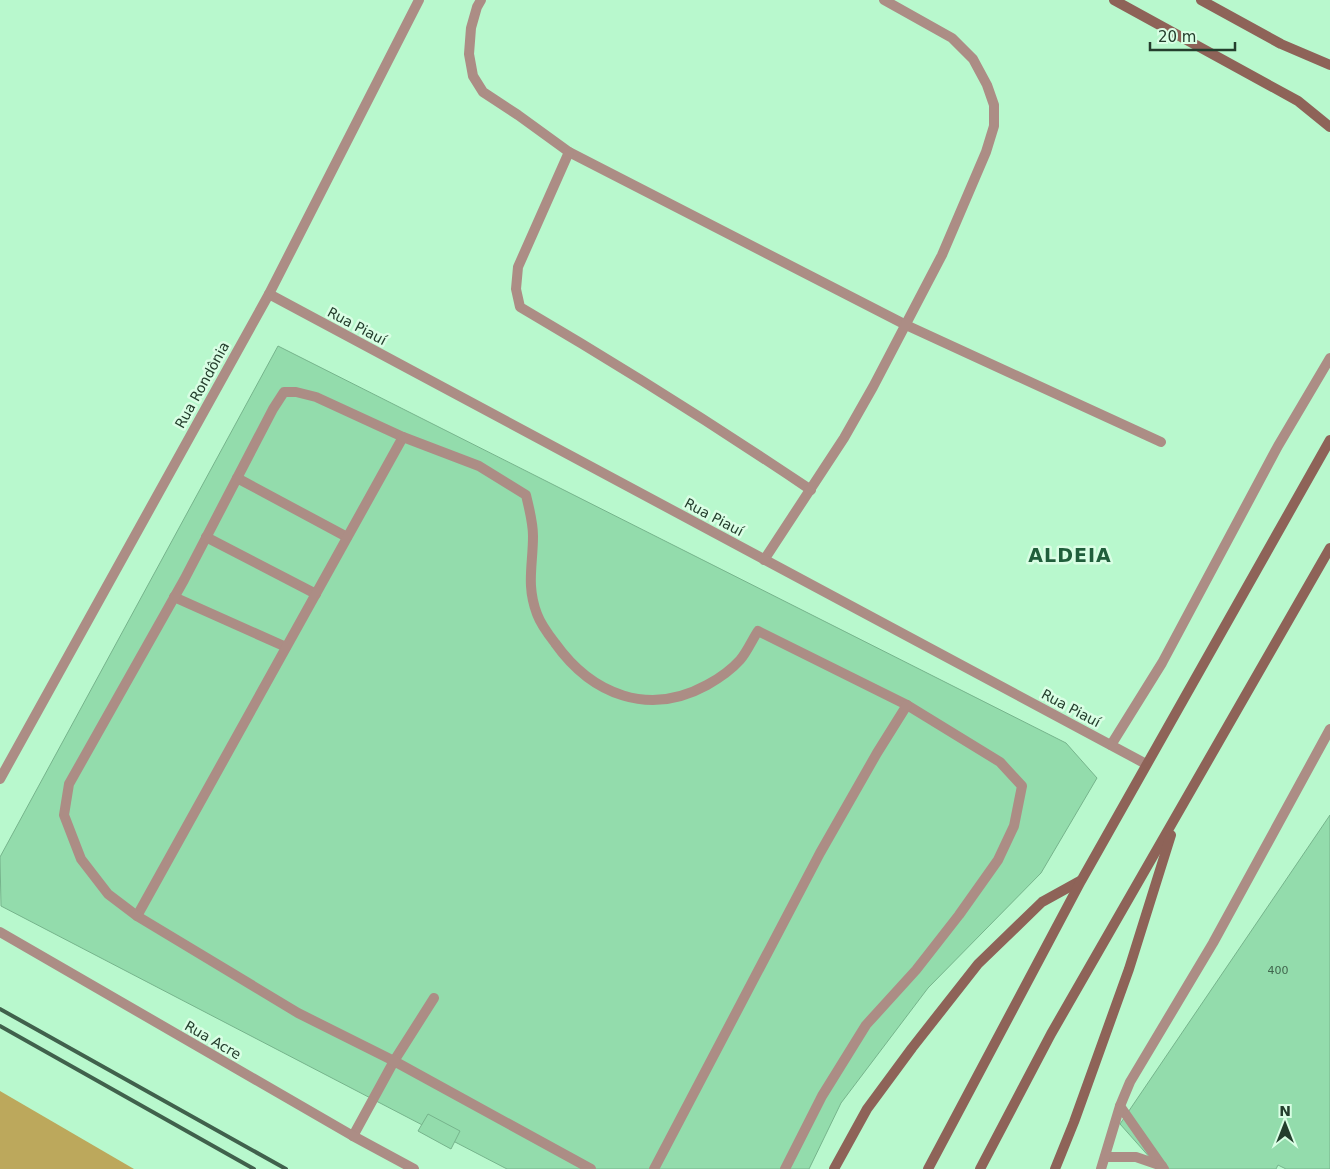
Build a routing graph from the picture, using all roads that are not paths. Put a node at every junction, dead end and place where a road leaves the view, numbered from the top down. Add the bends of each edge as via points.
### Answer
1 (419, 0) edge
2 (481, 0) edge
3 (884, 0) edge
4 (1114, 0) edge
5 (1201, 0) edge
6 (1330, 65) edge
7 (1330, 127) edge
8 (569, 152) junction
9 (268, 294) junction
10 (906, 325) junction
11 (1330, 358) edge
12 (403, 437) junction
13 (1330, 440) edge
14 (1161, 442) dead end
15 (237, 478) junction
16 (811, 490) junction
17 (206, 537) junction
18 (347, 537) junction
19 (1330, 548) edge
20 (764, 560) junction
21 (316, 594) junction
22 (174, 596) junction
23 (286, 647) junction
24 (907, 705) junction
25 (1330, 729) edge
26 (1111, 745) junction
27 (1146, 764) junction
28 (0, 779) edge
29 (1177, 814) junction
30 (1081, 881) junction
31 (137, 916) junction
32 (0, 932) edge
33 (434, 998) dead end
34 (394, 1061) junction
35 (1120, 1106) junction
36 (353, 1136) junction
37 (1103, 1165) edge
38 (1163, 1168) edge
39 (414, 1169) edge
40 (591, 1169) edge
41 (654, 1169) edge
42 (786, 1169) edge
43 (834, 1169) edge
44 (928, 1169) edge
45 (980, 1169) edge
46 (1055, 1169) edge

1 - 9 street, Rua Rondônia
2 - 8 street via 471,28 469,54 473,76 483,92
3 - 10 street via 952,38 973,60 994,105 994,126 986,152 942,255
4 - 7 main road via 1298,101
5 - 6 main road via 1282,44
8 - 10 street
8 - 16 street via 518,266 516,289 520,307 680,403
9 - 20 street, Rua Piauí
9 - 28 street, Rua Rondônia
10 - 14 street
10 - 16 street via 844,438
11 - 26 street via 1278,446 1162,663
12 - 15 street via 316,397 284,392
12 - 18 street
12 - 24 street via 479,466 526,495 533,535 531,593 538,615 563,654 592,681 628,698 653,701 693,693 716,680 740,660 758,631
13 - 27 main road
15 - 17 street
15 - 18 street
16 - 20 street
17 - 21 street
17 - 22 street
18 - 21 street
19 - 29 main road
20 - 26 street, Rua Piauí
21 - 23 street
22 - 23 street
22 - 31 street via 69,784 64,815 81,859 108,894
23 - 31 street
24 - 41 street via 820,853
24 - 42 street via 1000,762 1022,786 1014,826 998,860 959,915 916,970 866,1025 822,1096
25 - 35 street via 1213,943 1130,1082
26 - 27 street, Rua Piauí
27 - 30 main road
29 - 45 main road via 1051,1034
29 - 46 main road via 1129,969
30 - 43 main road via 1042,902 978,964 867,1109
30 - 44 main road
31 - 34 street via 298,1013
32 - 36 street, Rua Acre
33 - 34 street
34 - 36 street
34 - 40 street
35 - 37 street
35 - 38 street
36 - 39 street, Rua Acre
37 - 38 street via 1136,1157

